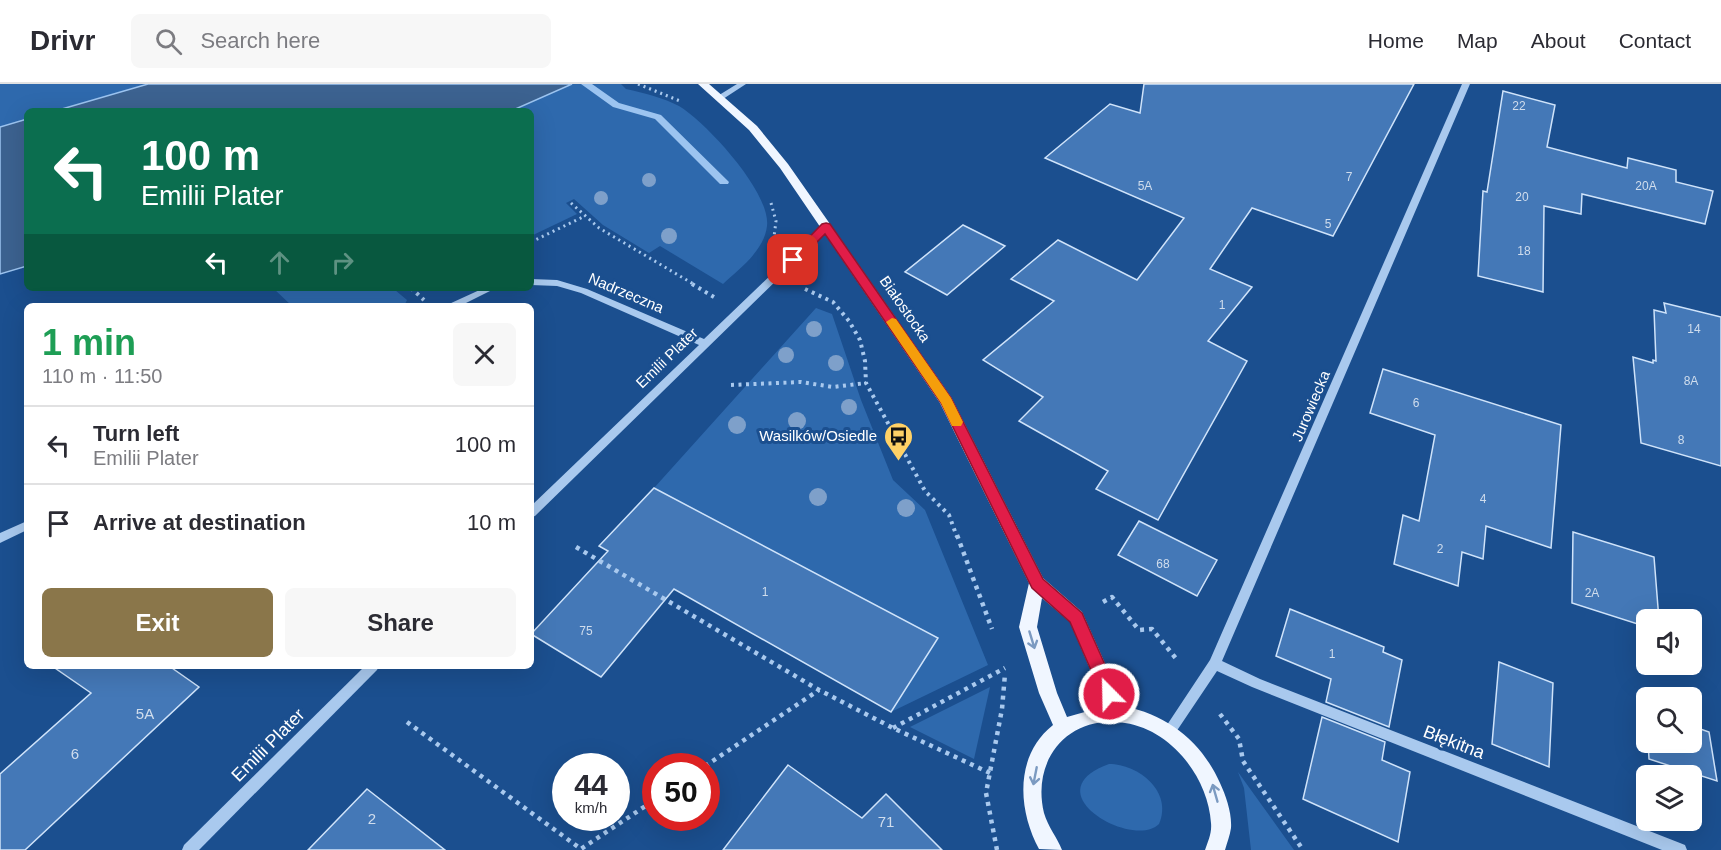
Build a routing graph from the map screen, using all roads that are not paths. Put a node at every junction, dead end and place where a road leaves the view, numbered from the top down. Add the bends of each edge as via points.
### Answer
1 (703, 84) edge
2 (742, 84) edge
3 (1466, 84) edge
4 (720, 98) junction
5 (826, 227) junction
6 (534, 282) edge
7 (485, 291) edge
8 (459, 303) edge
9 (706, 344) junction
10 (534, 510) edge
11 (24, 526) edge
12 (0, 538) edge
13 (1037, 583) junction
14 (1215, 664) junction
15 (370, 669) edge
16 (1118, 713) junction
17 (1063, 728) junction
18 (1169, 731) junction
19 (189, 850) edge
20 (1052, 850) edge
21 (1215, 850) edge
22 (1680, 850) edge

1 - 4 main road, Białostocka
2 - 4 street
3 - 14 street, Jurowiecka
4 - 5 main road, Białostocka via 753,128
5 - 9 street, Emilii Plater
5 - 13 main road, Białostocka via 946,401
6 - 9 street, Nadrzeczna via 557,283 584,291
7 - 8 street
9 - 10 street, Emilii Plater
11 - 12 street
13 - 16 main road, Białostocka via 1076,617
13 -> 17 main road via 1028,627
14 - 18 street, Jurowiecka
14 - 22 street, Błękitna
15 - 19 street, Emilii Plater
16 - 17 main road via 1088,716
16 - 18 main road
17 -> 20 main road via 1042,750 1032,780 1034,814
21 -> 18 main road via 1222,826 1216,790 1197,756

